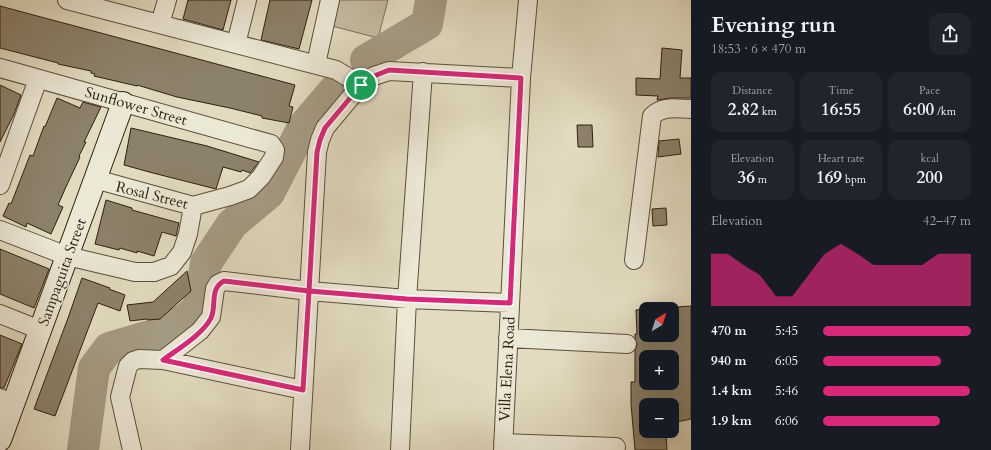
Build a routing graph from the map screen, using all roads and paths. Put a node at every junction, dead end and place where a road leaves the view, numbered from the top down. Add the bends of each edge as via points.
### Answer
1 (167, 0) edge
2 (247, 0) edge
3 (330, 0) edge
4 (528, 0) edge
5 (77, 1) edge
6 (160, 24) junction
7 (236, 44) junction
8 (316, 64) junction
9 (0, 68) edge
10 (423, 72) junction
11 (521, 78) junction
12 (38, 79) junction
13 (356, 82) junction
14 (123, 103) junction
15 (691, 109) edge
16 (272, 144) joint
17 (95, 179) junction
18 (0, 185) edge
19 (194, 206) junction
20 (0, 230) edge
21 (67, 256) junction
22 (634, 260) dead end
23 (309, 291) junction
24 (407, 299) junction
25 (510, 303) junction
26 (0, 314) edge
27 (40, 330) junction
28 (508, 338) junction
29 (627, 344) dead end
30 (163, 360) junction
31 (303, 390) junction
32 (7, 401) edge
33 (0, 440) edge
34 (503, 446) edge
35 (616, 447) dead end
36 (132, 450) edge
37 (300, 450) edge
38 (400, 450) edge

1 - 6 street
2 - 7 street
3 - 8 street
4 - 11 street, Villa Elena Road
5 - 6 street
6 - 7 street
7 - 8 street
8 - 13 street via 336,70
9 - 12 street, Sunflower Street
10 - 11 street
10 - 13 street via 389,70
10 - 24 street
11 - 25 street, Villa Elena Road
12 - 14 street, Sunflower Street
12 - 18 street
13 - 23 street via 325,128 317,152
14 - 16 street, Sunflower Street
14 - 17 street, Sampaguita Street
15 - 22 street via 662,108 652,116
16 - 19 street, Rosal Street via 275,150 274,157 261,177 249,189
17 - 19 street, Rosal Street
17 - 21 street, Sampaguita Street
19 - 21 street via 182,252 171,266 154,272 135,272
20 - 21 street
21 - 27 street, Sampaguita Street
23 - 24 street
23 - 30 street via 224,281 215,289 211,317 200,331
23 - 31 street
24 - 25 street
24 - 38 street
25 - 28 street, Villa Elena Road
26 - 27 street
27 - 32 street, Sampaguita Street
28 - 29 street
28 - 34 street, Villa Elena Road
30 - 31 street
30 - 36 street via 139,359 128,366 120,397
31 - 37 street
32 - 33 street, Sampaguita Street
34 - 35 street

